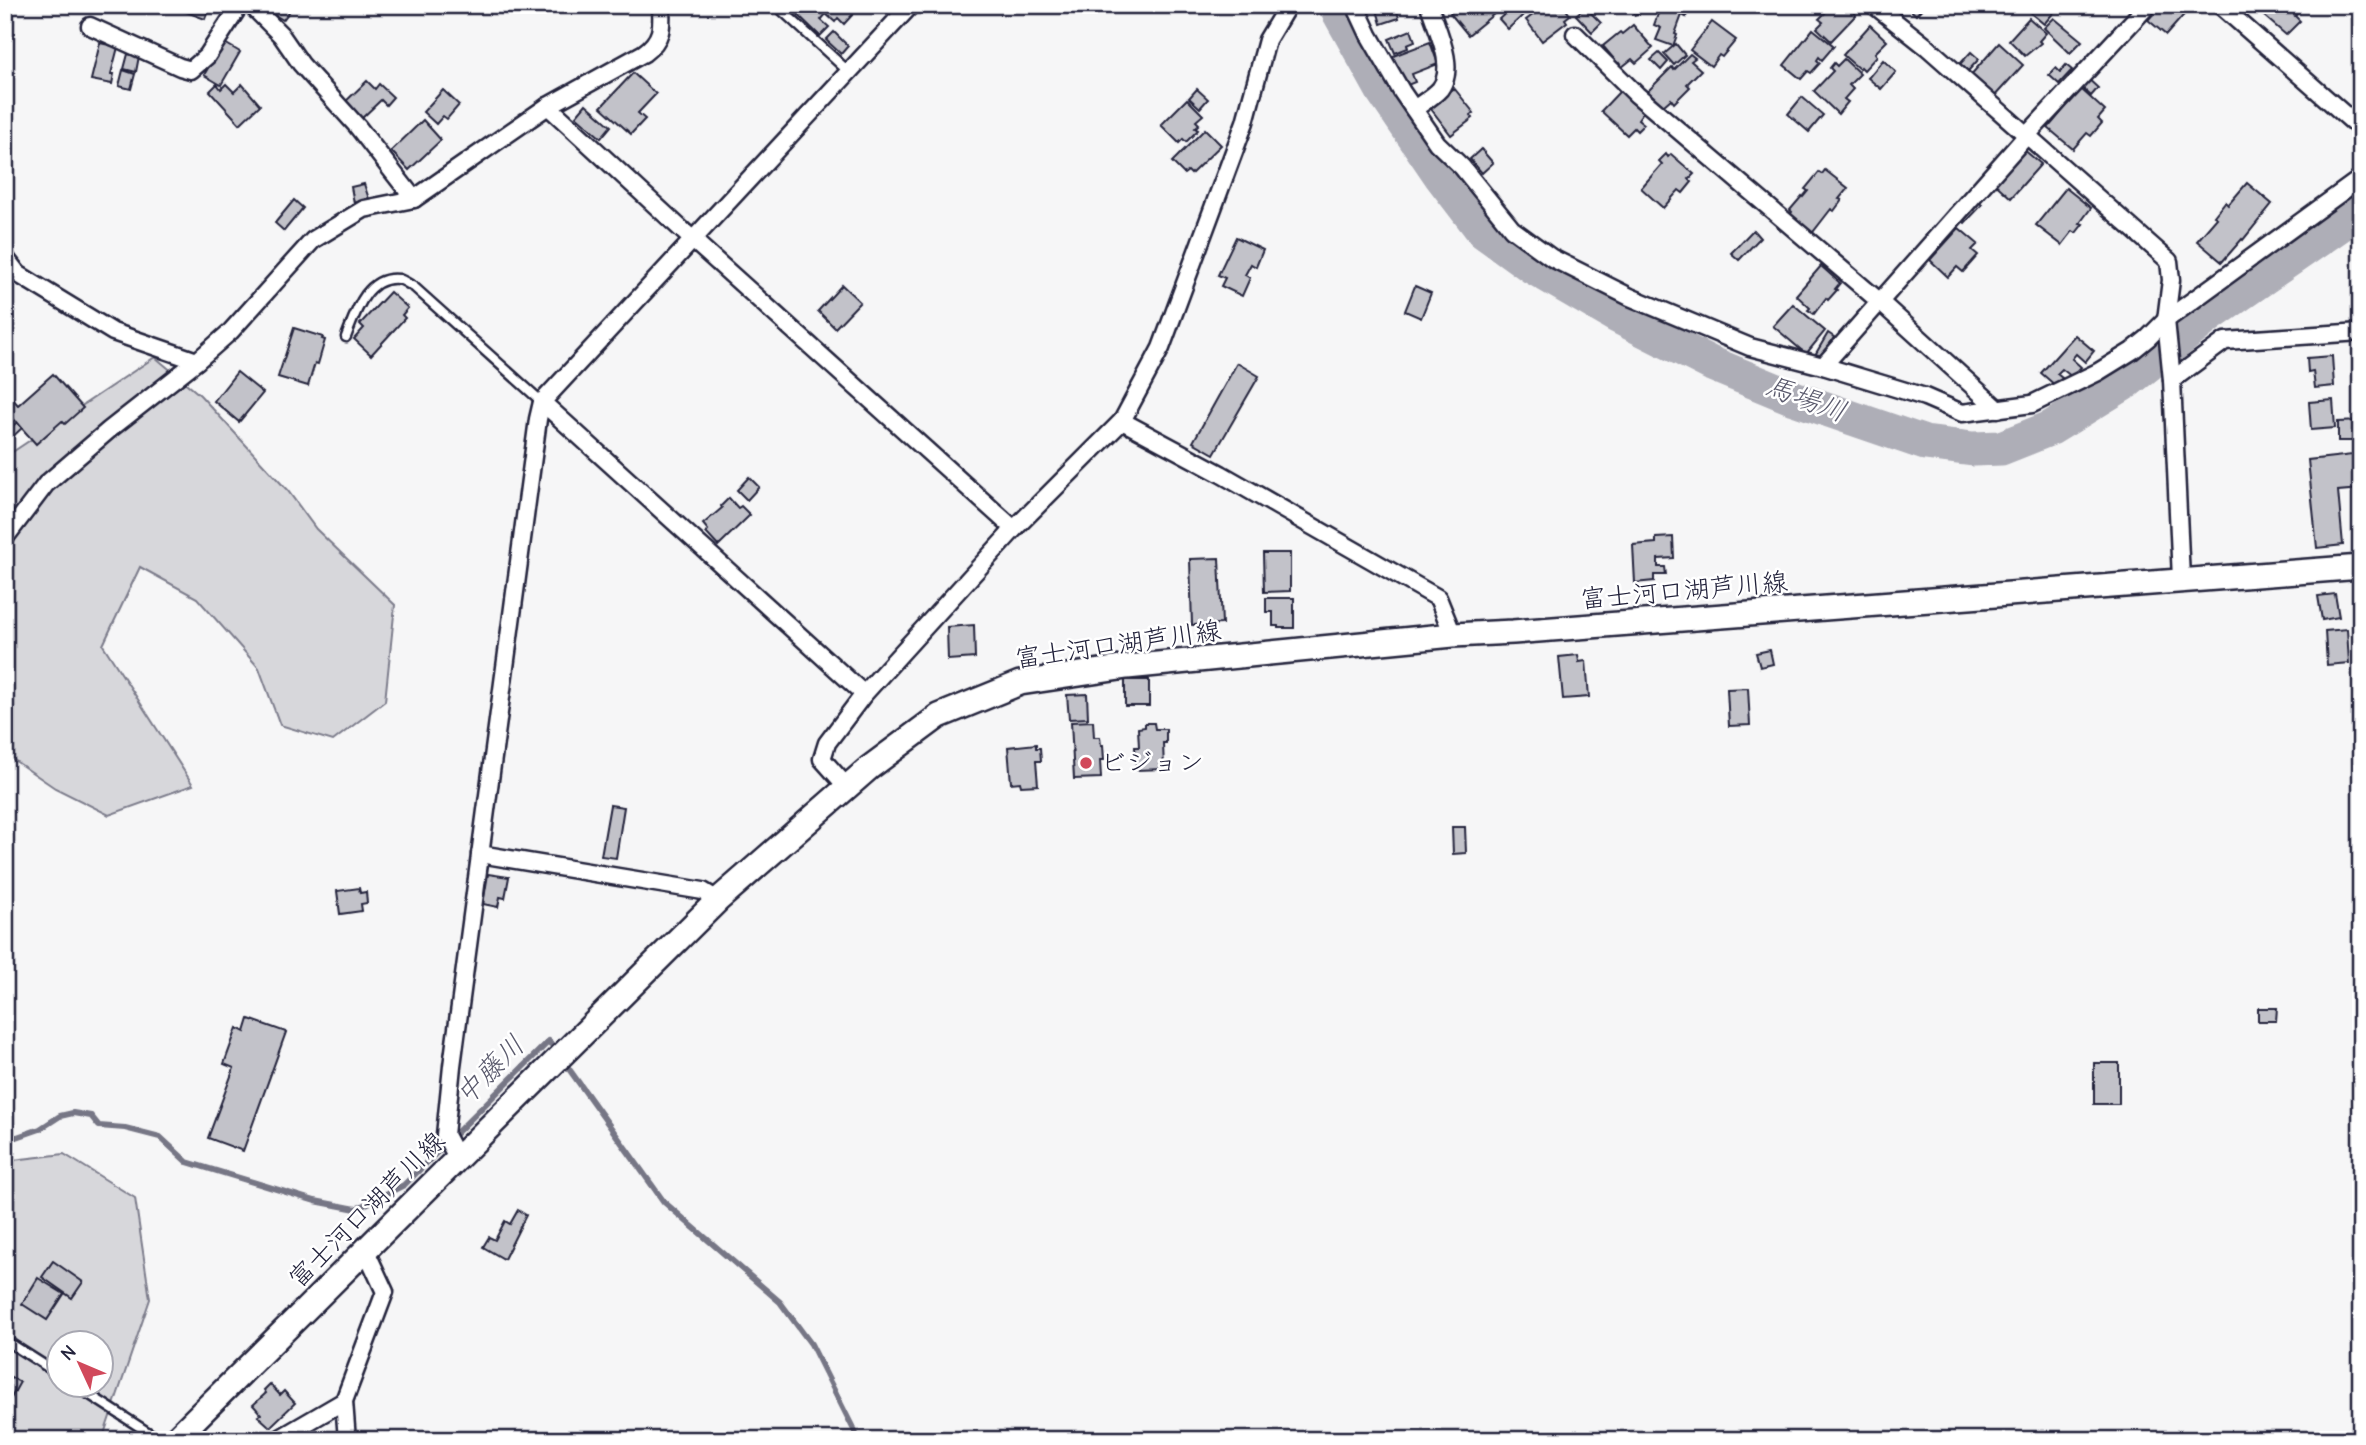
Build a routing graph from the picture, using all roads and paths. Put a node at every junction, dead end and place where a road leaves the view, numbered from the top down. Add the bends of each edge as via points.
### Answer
1 (240, 5) edge
2 (251, 5) edge
3 (661, 5) edge
4 (776, 5) edge
5 (911, 5) edge
6 (1288, 5) edge
7 (1355, 5) edge
8 (1429, 5) edge
9 (1874, 5) edge
10 (2148, 5) edge
11 (2220, 5) edge
12 (90, 26) dead end
13 (1575, 34) dead end
14 (849, 72) junction
15 (548, 106) junction
16 (1414, 109) junction
17 (2361, 129) edge
18 (2027, 135) junction
19 (2361, 178) edge
20 (414, 199) junction
21 (693, 240) junction
22 (5, 257) edge
23 (1879, 301) junction
24 (2166, 320) junction
25 (2361, 332) edge
26 (346, 337) dead end
27 (197, 361) junction
28 (1823, 366) junction
29 (2172, 380) junction
30 (542, 402) junction
31 (1998, 409) junction
32 (1122, 421) junction
33 (1014, 529) junction
34 (5, 538) edge
35 (2361, 567) edge
36 (2181, 579) junction
37 (1453, 635) junction
38 (864, 694) junction
39 (847, 787) junction
40 (480, 854) junction
41 (718, 900) junction
42 (460, 1158) junction
43 (366, 1251) junction
44 (5, 1340) edge
45 (46, 1366) edge
46 (99, 1400) edge
47 (344, 1401) junction
48 (160, 1440) edge
49 (174, 1440) edge
50 (277, 1440) edge
51 (348, 1440) edge

1 - 12 street via 191,70
2 - 20 street via 281,35
3 - 15 street via 662,25 656,44
4 - 14 lane
5 - 14 street
6 - 32 street via 1267,40 1245,122 1161,348
7 - 16 street
8 - 16 street via 1447,74 1441,88
9 - 18 street
10 - 18 street
11 - 17 street
13 - 23 street via 1637,95
14 - 21 street
15 - 20 street
15 - 21 street
16 - 28 street via 1437,143 1512,229 1546,255 1630,297 1750,347
18 - 23 street
18 - 24 street via 2169,261
19 - 24 street
20 - 27 street via 363,209 313,240 231,331
21 - 30 street
21 - 33 street
22 - 27 street via 18,274 113,332
23 - 28 street
23 - 31 street
24 - 29 street
24 - 31 street via 2098,372 2032,404
25 - 29 street via 2225,341
26 - 30 lane via 367,292 382,282 399,279 414,287
27 - 34 street via 46,484
28 - 31 street via 1962,413
29 - 36 street
30 - 38 street
30 - 40 street
32 - 33 street
32 - 37 street via 1438,598
33 - 38 street
35 - 36 main road, 富士河口湖芦川線
36 - 37 main road, 富士河口湖芦川線
37 - 39 main road, 富士河口湖芦川線 via 1127,667 1020,683 939,716
38 - 39 street via 827,743 822,759
39 - 41 main road, 富士河口湖芦川線
40 - 41 street via 703,891
40 - 42 street via 445,1135
41 - 42 main road, 富士河口湖芦川線
42 - 43 main road, 富士河口湖芦川線
43 - 47 street via 385,1292
43 - 49 main road, 富士河口湖芦川線
44 - 45 lane
46 - 48 lane
47 - 50 street
47 - 51 street

